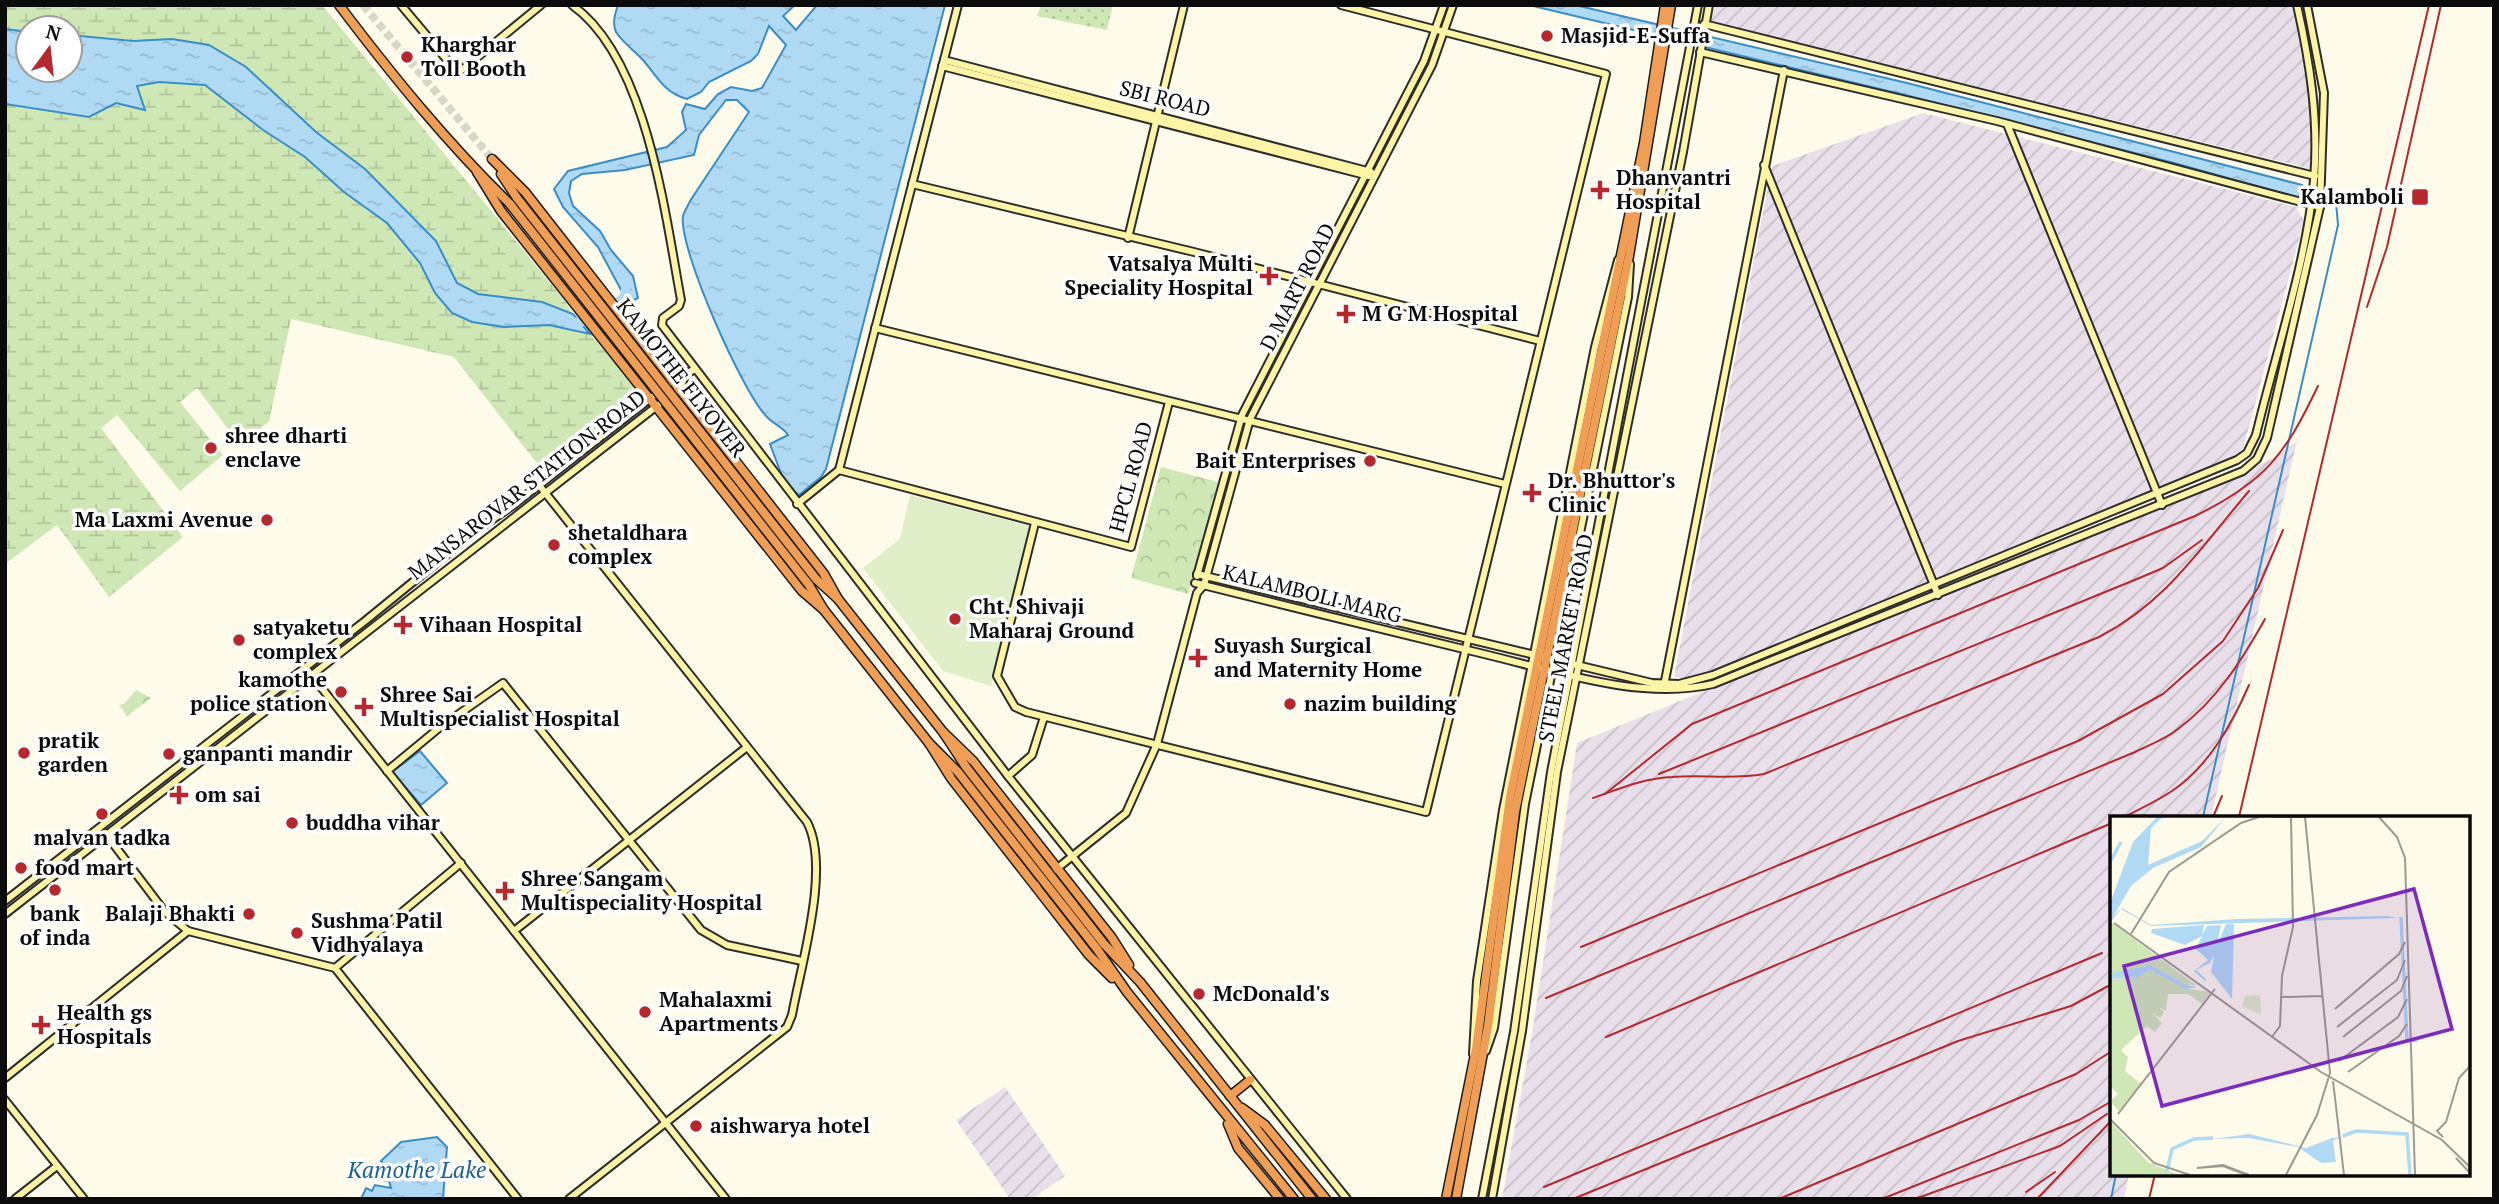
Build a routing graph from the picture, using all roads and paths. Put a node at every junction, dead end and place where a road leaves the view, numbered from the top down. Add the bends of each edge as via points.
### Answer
1 (339, 5) edge
2 (401, 5) edge
3 (541, 5) edge
4 (572, 5) edge
5 (958, 5) edge
6 (1184, 5) edge
7 (1341, 5) edge
8 (1444, 5) edge
9 (1453, 5) edge
10 (1699, 5) edge
11 (1709, 5) edge
12 (2297, 5) edge
13 (2307, 5) edge
14 (1667, 9) edge
15 (1696, 22) junction
16 (1706, 24) junction
17 (1436, 32) junction
18 (1445, 34) junction
19 (1691, 50) junction
20 (1701, 52) junction
21 (943, 63) junction
22 (1784, 70) junction
23 (1157, 118) junction
24 (2007, 124) junction
25 (1764, 165) junction
26 (477, 172) junction
27 (1366, 173) junction
28 (1375, 175) junction
29 (2314, 178) junction
30 (2323, 179) junction
31 (912, 184) junction
32 (514, 201) junction
33 (2312, 201) junction
34 (2321, 204) junction
35 (1128, 238) junction
36 (1625, 254) junction
37 (1310, 281) junction
38 (1318, 286) junction
39 (1644, 290) junction
40 (1654, 292) junction
41 (875, 328) junction
42 (1540, 341) junction
43 (695, 369) junction
44 (677, 384) junction
45 (651, 397) junction
46 (1169, 402) junction
47 (657, 405) junction
48 (1240, 419) junction
49 (1249, 422) junction
50 (839, 470) junction
51 (1505, 484) junction
52 (539, 485) junction
53 (545, 492) junction
54 (2159, 495) junction
55 (797, 504) junction
56 (2162, 505) junction
57 (1035, 523) junction
58 (1197, 574) junction
59 (1206, 576) junction
60 (813, 582) junction
61 (1195, 583) junction
62 (1933, 583) junction
63 (1204, 585) junction
64 (1197, 593) junction
65 (1938, 595) junction
66 (838, 599) junction
67 (824, 610) junction
68 (1467, 641) junction
69 (1465, 649) junction
70 (1541, 663) junction
71 (1575, 666) junction
72 (306, 668) junction
73 (312, 675) junction
74 (1573, 675) junction
75 (1664, 688) junction
76 (1044, 717) junction
77 (943, 732) junction
78 (210, 743) junction
79 (929, 743) junction
80 (1157, 744) junction
81 (747, 747) junction
82 (216, 750) junction
83 (962, 770) junction
84 (387, 771) junction
85 (1008, 776) junction
86 (101, 828) junction
87 (107, 836) junction
88 (629, 840) junction
89 (1074, 855) junction
90 (461, 863) junction
91 (1057, 869) junction
92 (1035, 886) junction
93 (5, 901) edge
94 (5, 914) edge
95 (188, 931) junction
96 (514, 931) junction
97 (1100, 946) junction
98 (802, 961) junction
99 (335, 968) junction
100 (1140, 982) junction
101 (1127, 992) junction
102 (1476, 1068) junction
103 (5, 1078) edge
104 (1250, 1080) junction
105 (1230, 1096) junction
106 (5, 1100) edge
107 (1237, 1104) junction
108 (1224, 1115) junction
109 (664, 1121) junction
110 (57, 1166) junction
111 (15, 1199) edge
112 (84, 1199) edge
113 (518, 1199) edge
114 (569, 1199) edge
115 (726, 1199) edge
116 (1280, 1199) edge
117 (1294, 1199) edge
118 (1312, 1199) edge
119 (1326, 1199) edge
120 (1347, 1199) edge
121 (1446, 1199) edge
122 (1456, 1199) edge
123 (1482, 1199) edge
124 (1492, 1199) edge

1 - 26 highway
2 - 3 street via 458,73
4 - 43 street via 591,22 622,66 651,143 681,300 661,321
5 - 21 street
6 - 23 street
7 - 17 street
8 - 17 street, D MART ROAD
9 - 18 street, D MART ROAD
10 - 15 street, STEEL MARKET ROAD
11 - 16 street, STEEL MARKET ROAD
12 - 29 street via 2312,77
13 - 30 street via 2324,93
14 - 36 highway
15 - 16 street
15 - 19 street, STEEL MARKET ROAD
16 - 20 street, STEEL MARKET ROAD
16 - 29 street
17 - 18 street
17 - 27 street, D MART ROAD
18 - 28 street, D MART ROAD
18 - 42 street via 1606,74
19 - 20 street
19 - 39 street, STEEL MARKET ROAD
20 - 22 street
20 - 40 street, STEEL MARKET ROAD
21 - 23 street, SBI ROAD
21 - 31 street
22 - 24 street
22 - 25 street
23 - 27 street, SBI ROAD
23 - 35 street
24 - 33 street
24 - 54 street
25 - 62 street
25 - 75 street
26 - 32 highway
26 - 45 highway via 501,211
27 - 28 street, SBI ROAD
27 - 37 street, D MART ROAD
28 - 38 street, D MART ROAD
29 - 30 street
29 - 33 street
30 - 34 street
31 - 35 street
31 - 41 street
32 - 44 highway via 492,159 525,192
32 - 60 highway, KAMOTHE FLYOVER, bridge
33 - 34 street
33 - 54 street via 2252,444 2237,460
34 - 56 street via 2263,449 2243,471
35 - 37 street
36 - 70 highway
36 - 70 street via 1601,320
37 - 38 street
37 - 48 street, D MART ROAD
38 - 42 street
38 - 49 street, D MART ROAD
39 - 40 street
39 - 71 street, STEEL MARKET ROAD
40 - 71 street, STEEL MARKET ROAD
41 - 46 street
41 - 50 street
42 - 51 street
43 - 44 street, MANSAROVAR STATION ROAD
43 - 55 street
44 - 45 street, MANSAROVAR STATION ROAD
44 - 47 street, MANSAROVAR STATION ROAD
44 - 66 highway via 824,573
45 - 47 highway
45 - 52 street, MANSAROVAR STATION ROAD
46 - 48 street
46 - 57 street, HPCL ROAD via 1131,547
47 - 53 street, MANSAROVAR STATION ROAD
47 - 67 highway via 802,591
48 - 49 street
48 - 58 street, D MART ROAD
49 - 51 street
49 - 59 street, D MART ROAD
50 - 55 street
50 - 57 street
51 - 68 street
52 - 53 street
52 - 72 street, MANSAROVAR STATION ROAD
53 - 73 street, MANSAROVAR STATION ROAD
53 - 81 street
54 - 56 street
54 - 62 street
55 - 85 street
56 - 65 street
57 - 76 street via 997,676 1015,707
58 - 59 street, KALAMBOLI MARG
58 - 61 street, D MART ROAD
59 - 63 street, D MART ROAD
59 - 68 street, KALAMBOLI MARG
60 - 66 highway
60 - 67 highway
61 - 63 street, KALAMBOLI MARG
61 - 64 street, D MART ROAD
62 - 65 street
62 - 75 street via 1713,675
63 - 64 street, D MART ROAD
63 - 69 street, KALAMBOLI MARG
64 - 80 street, D MART ROAD
65 - 75 street via 1713,684
66 - 77 highway
67 - 79 highway
68 - 69 street
68 - 70 street, KALAMBOLI MARG
69 - 70 street, KALAMBOLI MARG
69 - 80 street via 1426,812
70 - 71 street
70 - 74 street
70 - 102 highway
70 - 102 street via 1499,832 1472,1020
71 - 74 street, STEEL MARKET ROAD
71 - 75 street
72 - 73 street
72 - 78 street, MANSAROVAR STATION ROAD
73 - 82 street, MANSAROVAR STATION ROAD
73 - 84 street
74 - 75 street
74 - 123 street, STEEL MARKET ROAD via 1551,772 1514,1032
74 - 124 street, STEEL MARKET ROAD via 1522,1031
76 - 80 street
76 - 85 street via 1032,755
77 - 83 highway
77 - 91 highway via 973,761
78 - 82 street
78 - 86 street, MANSAROVAR STATION ROAD
79 - 83 highway
79 - 92 highway
80 - 89 street, D MART ROAD via 1126,813
81 - 88 street
81 - 98 street via 807,822 815,840 816,886
82 - 87 street, MANSAROVAR STATION ROAD
83 - 97 highway, bridge
84 - 88 street via 503,683
84 - 90 street
85 - 89 street
86 - 87 street
86 - 93 street, MANSAROVAR STATION ROAD
87 - 94 street, MANSAROVAR STATION ROAD
87 - 95 street via 165,912
88 - 96 street
88 - 98 street via 709,936 737,948
89 - 91 street, D MART ROAD
89 - 104 street
90 - 96 street
90 - 99 street
91 - 92 street, D MART ROAD
91 - 100 highway
92 - 101 highway via 1089,955
95 - 99 street
95 - 103 street
96 - 109 street
97 - 100 highway
97 - 101 highway
98 - 109 street via 787,1027
99 - 113 street
100 - 105 highway
101 - 108 highway
102 - 121 highway
102 - 122 highway
104 - 105 highway
104 - 120 street
105 - 107 highway
106 - 110 street
107 - 118 highway
107 - 119 highway via 1265,1125
108 - 116 highway via 1238,1148
108 - 117 highway
109 - 114 street
109 - 115 street
110 - 111 street
110 - 112 street

